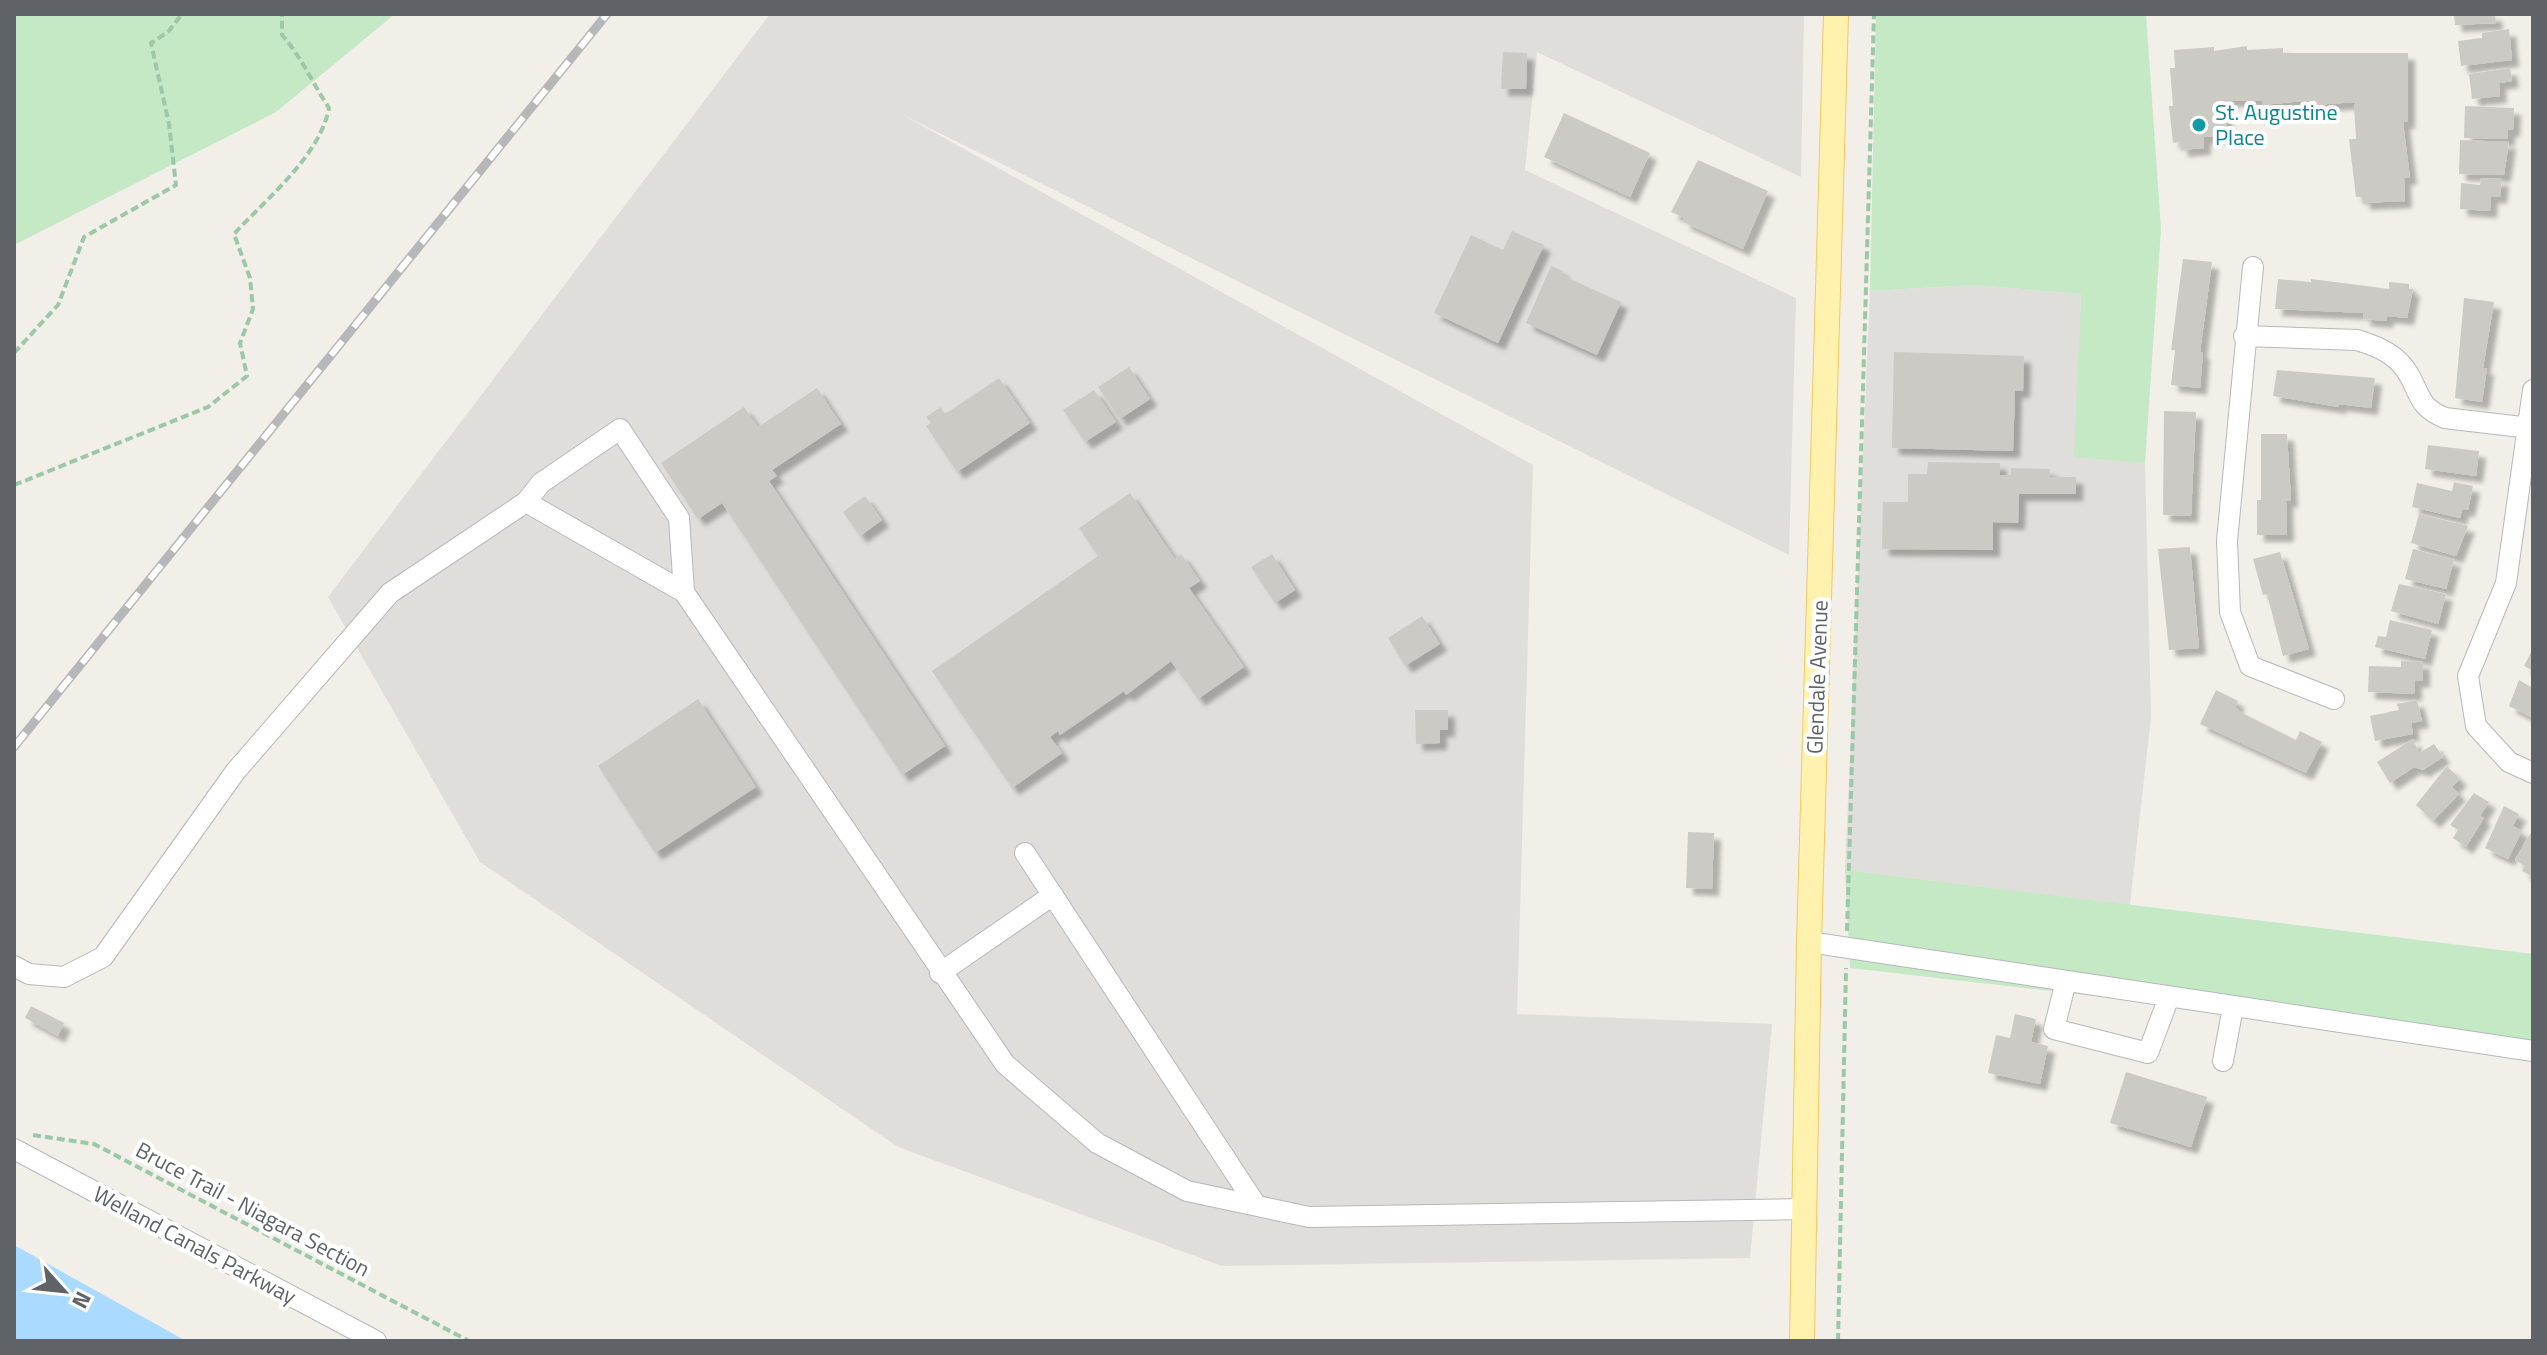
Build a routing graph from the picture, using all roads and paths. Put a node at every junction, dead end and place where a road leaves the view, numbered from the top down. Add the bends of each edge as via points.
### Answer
1 (182, 14) edge
2 (282, 14) edge
3 (1836, 14) edge
4 (1874, 14) edge
5 (2253, 267) dead end
6 (2244, 336) junction
7 (14, 353) edge
8 (2533, 390) edge
9 (2530, 428) junction
10 (2528, 474) edge
11 (14, 485) edge
12 (526, 502) junction
13 (684, 592) junction
14 (2334, 699) dead end
15 (2533, 773) edge
16 (1025, 853) dead end
17 (1053, 895) junction
18 (1809, 942) junction
19 (1847, 947) junction
20 (940, 973) junction
21 (19, 975) edge
22 (2066, 981) junction
23 (2169, 997) junction
24 (2233, 1007) junction
25 (2533, 1051) edge
26 (2223, 1061) dead end
27 (31, 1135) dead end
28 (14, 1149) edge
29 (1256, 1205) junction
30 (1804, 1209) junction
31 (376, 1341) edge
32 (469, 1341) edge
33 (1802, 1341) edge
34 (1838, 1341) edge

1 - 7 path via 151,43 176,185 84,237 58,305
2 - 11 path via 282,35 329,108 309,157 234,234 250,278 253,309 240,343 247,376 208,407
3 - 18 main road, Glendale Avenue
4 - 19 path
5 - 6 street
6 - 9 street via 2371,344 2403,366 2432,413
6 - 14 street via 2227,541 2230,612 2250,666
8 - 9 street
9 - 10 street
10 - 15 street via 2506,583 2468,676 2476,726 2509,762
12 - 13 street
12 - 13 street via 541,483 620,429 679,518
12 - 21 street via 390,593 235,772 103,957 64,977
13 - 20 street
16 - 17 street
17 - 20 street
17 - 29 street
18 - 19 street
18 - 30 main road, Glendale Avenue
19 - 22 street
19 - 34 path
20 - 29 street via 1005,1064 1097,1143 1187,1191
22 - 23 street
22 - 23 street via 2054,1029 2148,1053
23 - 24 street
24 - 25 street
24 - 26 street
27 - 32 path, Bruce Trail - Niagara Section via 94,1144
28 - 31 street, Welland Canals Parkway
29 - 30 street via 1309,1217
30 - 33 main road, Glendale Avenue

